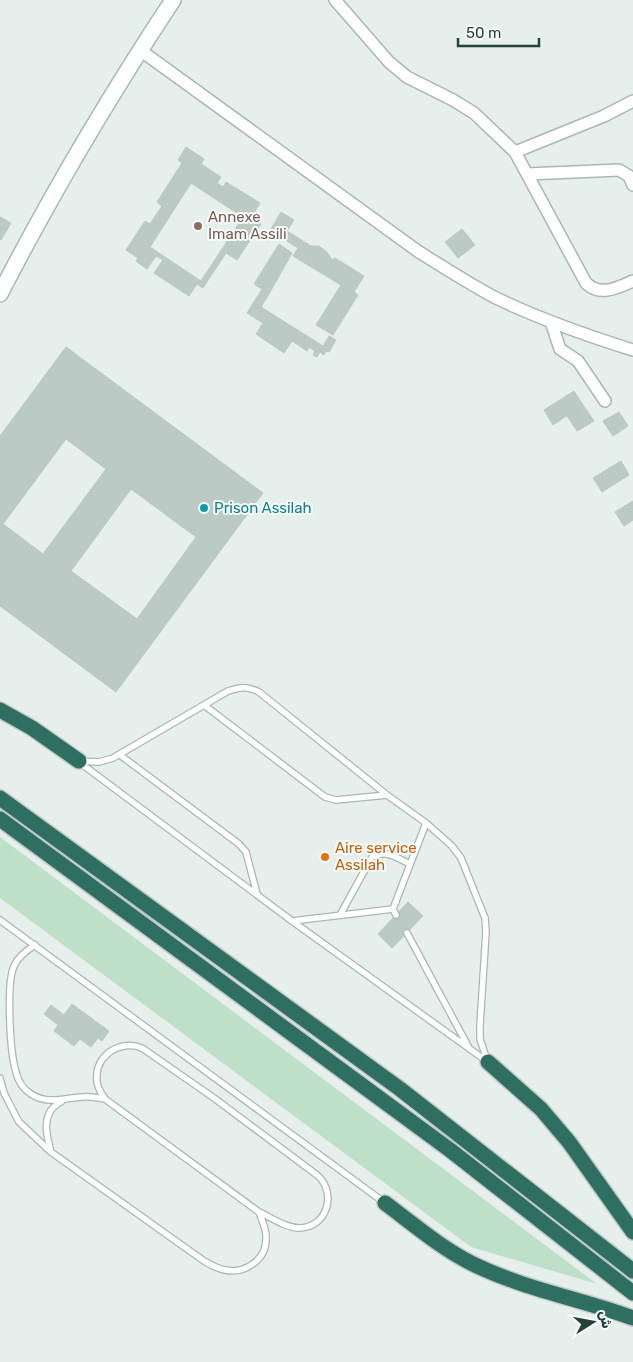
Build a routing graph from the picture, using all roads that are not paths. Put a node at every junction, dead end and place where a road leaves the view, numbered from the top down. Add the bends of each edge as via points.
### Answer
1 (173, 0) edge
2 (335, 0) edge
3 (140, 50) junction
4 (633, 101) edge
5 (515, 152) junction
6 (527, 174) junction
7 (633, 185) edge
8 (633, 281) edge
9 (0, 294) edge
10 (551, 322) junction
11 (633, 350) edge
12 (606, 401) dead end
13 (204, 705) junction
14 (0, 710) edge
15 (120, 755) junction
16 (78, 761) junction
17 (387, 795) junction
18 (0, 798) edge
19 (0, 819) edge
20 (426, 823) junction
21 (410, 864) junction
22 (257, 894) junction
23 (340, 915) junction
24 (0, 920) edge
25 (292, 921) junction
26 (407, 933) dead end
27 (35, 945) junction
28 (470, 1050) junction
29 (488, 1062) junction
30 (0, 1078) edge
31 (105, 1099) junction
32 (62, 1101) junction
33 (51, 1152) junction
34 (385, 1203) joint
35 (259, 1212) junction
36 (633, 1232) edge
37 (633, 1271) edge
38 (633, 1293) edge
39 (633, 1318) edge

1 - 3 street
2 - 5 street via 389,62 407,77 474,113
3 - 9 street via 47,204
3 - 10 street via 418,252 494,296
4 - 5 street
5 - 6 street
6 - 7 street via 619,170 629,176
6 - 8 street via 586,283 591,288 607,291
10 - 11 street
10 - 12 street via 560,349 578,361
13 - 15 lane
13 - 17 lane via 326,798
13 - 17 lane via 228,691 250,687
14 - 16 highway
15 - 16 lane via 99,762
15 - 22 lane via 239,844 246,852
16 - 22 lane
17 - 20 lane
18 - 37 highway via 400,1089
19 - 38 highway via 450,1150
20 - 21 lane
20 - 29 lane via 461,858 485,918 480,1032
21 - 23 lane via 394,912
21 - 23 lane via 388,853 372,857
22 - 25 lane
23 - 25 lane
24 - 27 lane
25 - 28 lane
26 - 28 lane
27 - 32 lane via 19,958 10,978 14,1066 22,1086 30,1093 46,1100
27 - 34 lane
28 - 29 lane
29 - 36 highway via 541,1109 569,1142
30 - 33 lane via 19,1122
31 - 32 lane via 83,1096
31 - 35 lane
31 - 35 lane via 96,1081 99,1065 113,1049 122,1045 142,1048 317,1175 326,1186 328,1204 324,1214 310,1226 296,1227
32 - 33 lane via 50,1111 48,1118
33 - 35 lane via 204,1261 226,1270 246,1268 260,1258 266,1230
34 - 39 highway via 473,1264

